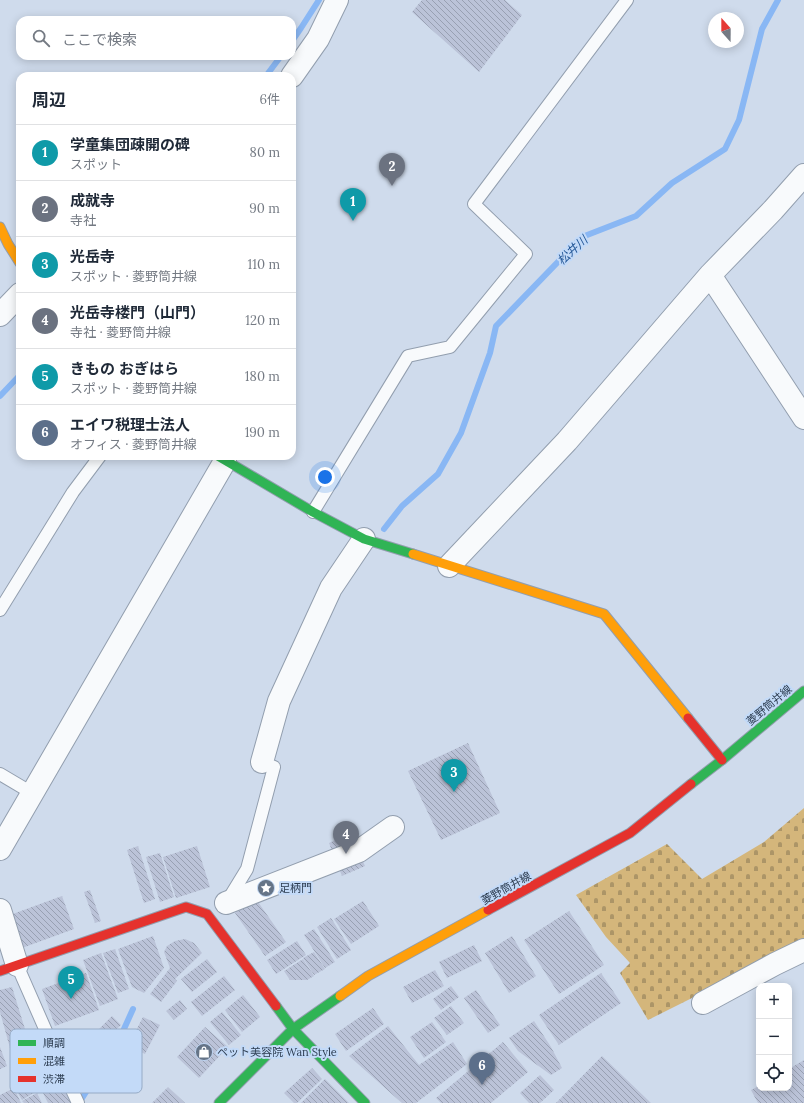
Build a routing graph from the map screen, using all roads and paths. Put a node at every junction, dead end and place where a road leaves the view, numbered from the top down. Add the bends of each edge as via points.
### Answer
1 (337, 0) edge
2 (627, 0) edge
3 (296, 74) edge
4 (804, 175) edge
5 (0, 227) edge
6 (16, 257) edge
7 (710, 276) junction
8 (16, 298) edge
9 (0, 315) edge
10 (804, 418) edge
11 (97, 460) edge
12 (221, 460) edge
13 (224, 460) edge
14 (313, 512) junction
15 (368, 541) junction
16 (449, 566) junction
17 (0, 610) edge
18 (804, 692) edge
19 (722, 760) junction
20 (262, 762) joint
21 (0, 774) edge
22 (32, 793) junction
23 (394, 827) dead end
24 (0, 849) edge
25 (226, 903) junction
26 (0, 910) edge
27 (207, 914) junction
28 (804, 950) edge
29 (9, 968) edge
30 (703, 1003) dead end
31 (40, 1029) edge
32 (293, 1029) junction
33 (219, 1103) edge
34 (365, 1103) edge

1 - 3 street via 318,39
2 - 14 lane via 474,204 526,254 450,347 408,356
4 - 7 street
5 - 6 street
7 - 10 street
7 - 16 street via 567,441
8 - 9 street
11 - 17 lane via 73,492
12 - 22 street
13 - 14 street
14 - 15 street
15 - 16 street
15 - 20 street via 331,588 279,701
16 - 19 street via 604,614
18 - 19 street, 菱野筒井線
19 - 32 street, 菱野筒井線 via 630,833 368,976
20 - 25 lane via 274,768 247,869
21 - 22 lane
22 - 24 street
23 - 25 street via 359,851
25 - 27 lane
26 - 29 street
27 - 29 street via 186,908
27 - 32 street
28 - 30 street
29 - 31 lane
32 - 33 street, 菱野筒井線
32 - 34 street

